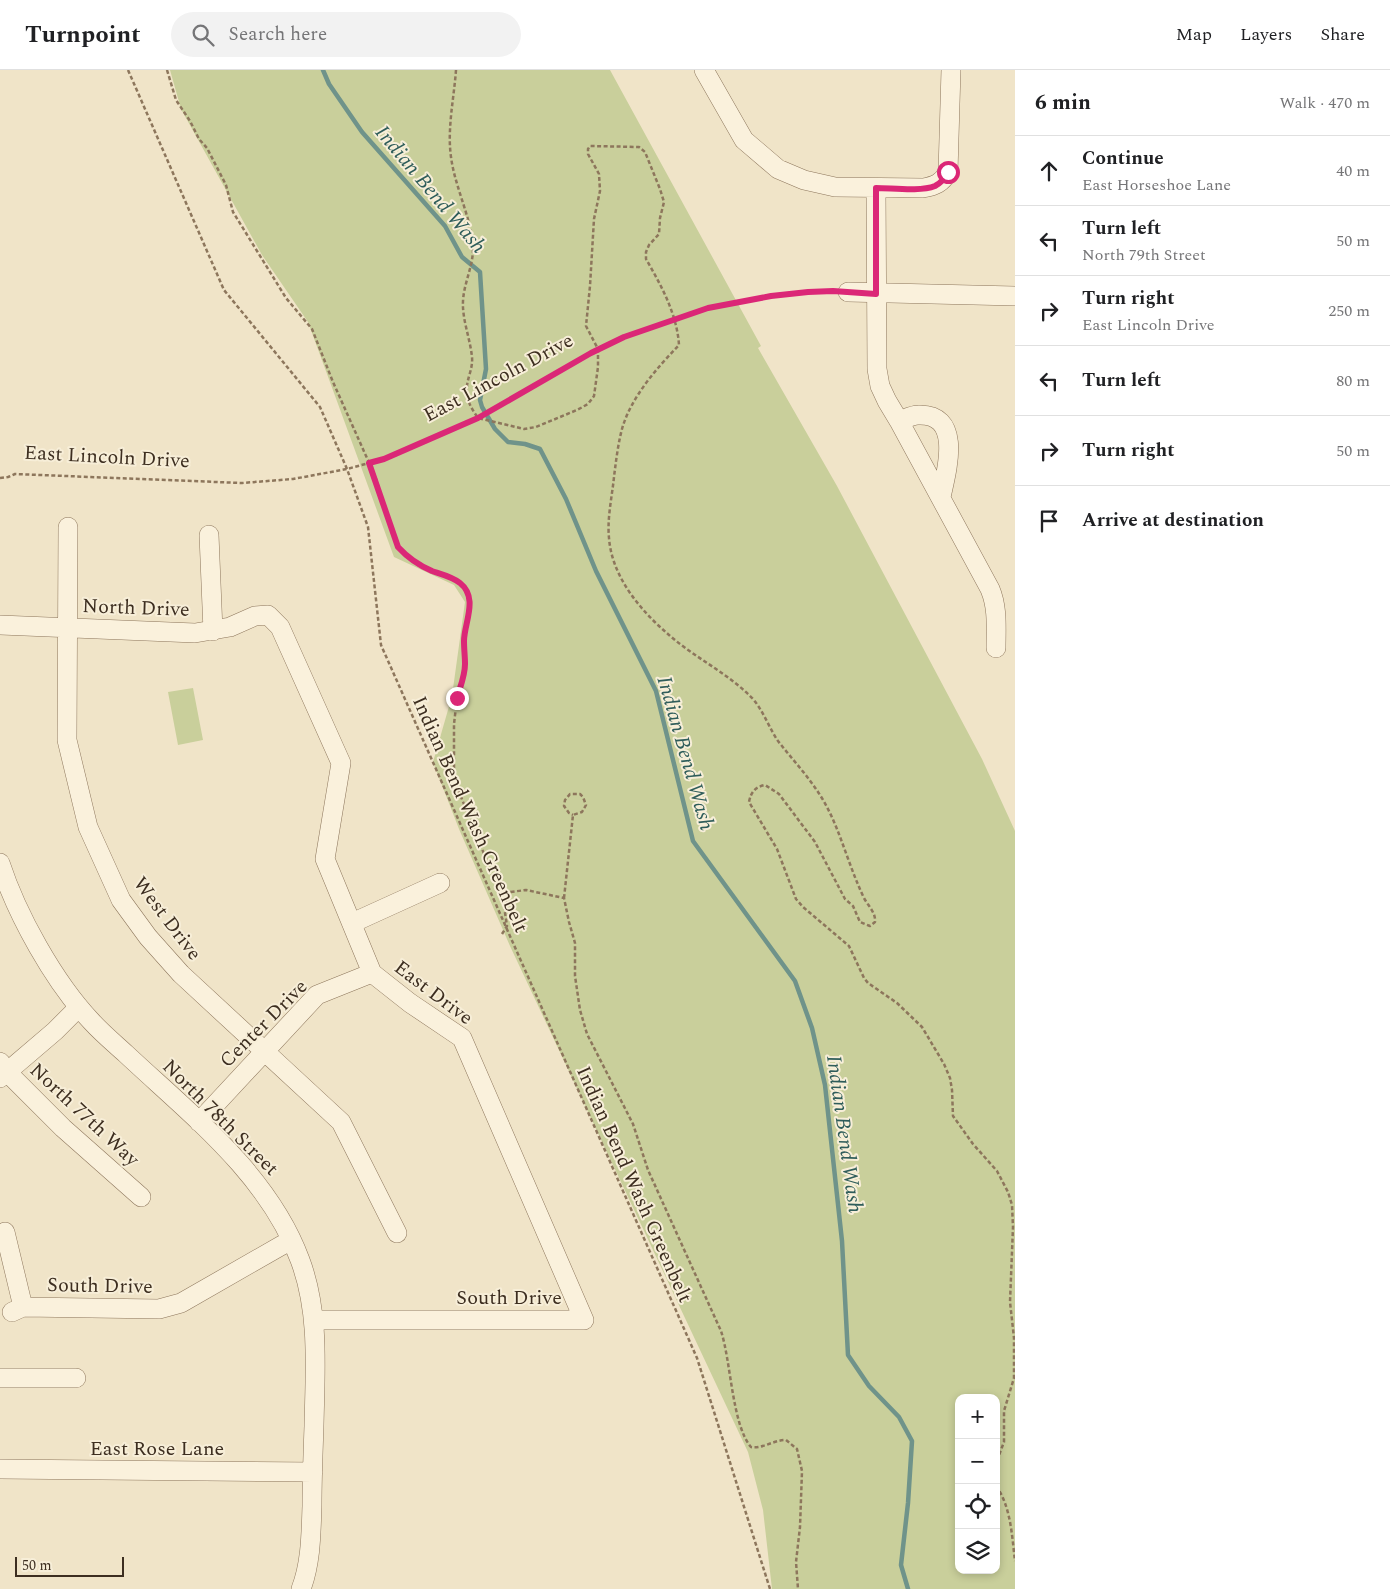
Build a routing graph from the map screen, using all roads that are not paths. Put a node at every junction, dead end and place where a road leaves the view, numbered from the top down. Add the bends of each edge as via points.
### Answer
1 (951, 70) edge
2 (712, 73) edge
3 (876, 188) junction
4 (848, 292) road end
5 (876, 294) junction
6 (1015, 296) edge
7 (899, 421) junction
8 (941, 497) junction
9 (68, 527) dead end
10 (209, 535) dead end
11 (268, 615) joint
12 (0, 625) edge
13 (68, 628) junction
14 (213, 631) junction
15 (996, 648) dead end
16 (0, 863) edge
17 (440, 883) dead end
18 (352, 923) junction
19 (372, 973) junction
20 (79, 1007) junction
21 (264, 1052) junction
22 (2, 1071) edge
23 (199, 1122) junction
24 (141, 1197) dead end
25 (5, 1232) dead end
26 (397, 1233) dead end
27 (291, 1240) junction
28 (314, 1320) junction
29 (584, 1320) joint
30 (0, 1378) edge
31 (76, 1378) dead end
32 (0, 1469) edge
33 (313, 1472) junction
34 (301, 1589) edge

1 - 3 street via 950,163 944,180 923,188
2 - 3 street via 744,140 778,169 835,188
3 - 5 street
4 - 5 street
5 - 6 street
5 - 7 street via 880,386
7 - 8 street
7 - 8 street via 917,415 936,417 945,426 948,469
8 - 15 street via 994,600
9 - 13 street, West Drive
10 - 14 street
11 - 14 street, North Drive via 255,616
11 - 18 street, East Drive via 280,626 340,763 325,859
12 - 13 street, North Drive
13 - 14 street, North Drive
13 - 21 street, West Drive via 67,740 88,827 121,900 180,974
16 - 20 street, North 78th Street via 21,916
17 - 18 street
18 - 19 street, East Drive
19 - 21 street, Center Drive via 316,995
19 - 29 street, East Drive via 410,1004 462,1038
20 - 22 street via 56,1031
20 - 23 street, North 78th Street
21 - 23 street, Center Drive
21 - 26 street, West Drive via 341,1122
22 - 24 street, North 77th Way
23 - 27 street, North 78th Street via 263,1191
25 - 27 street, South Drive via 18,1309 159,1309 181,1303
27 - 28 street, North 78th Street via 308,1283
28 - 29 street, South Drive
28 - 33 street, North 78th Street
30 - 31 street
32 - 33 street, East Rose Lane
33 - 34 street, North 78th Street via 310,1554

